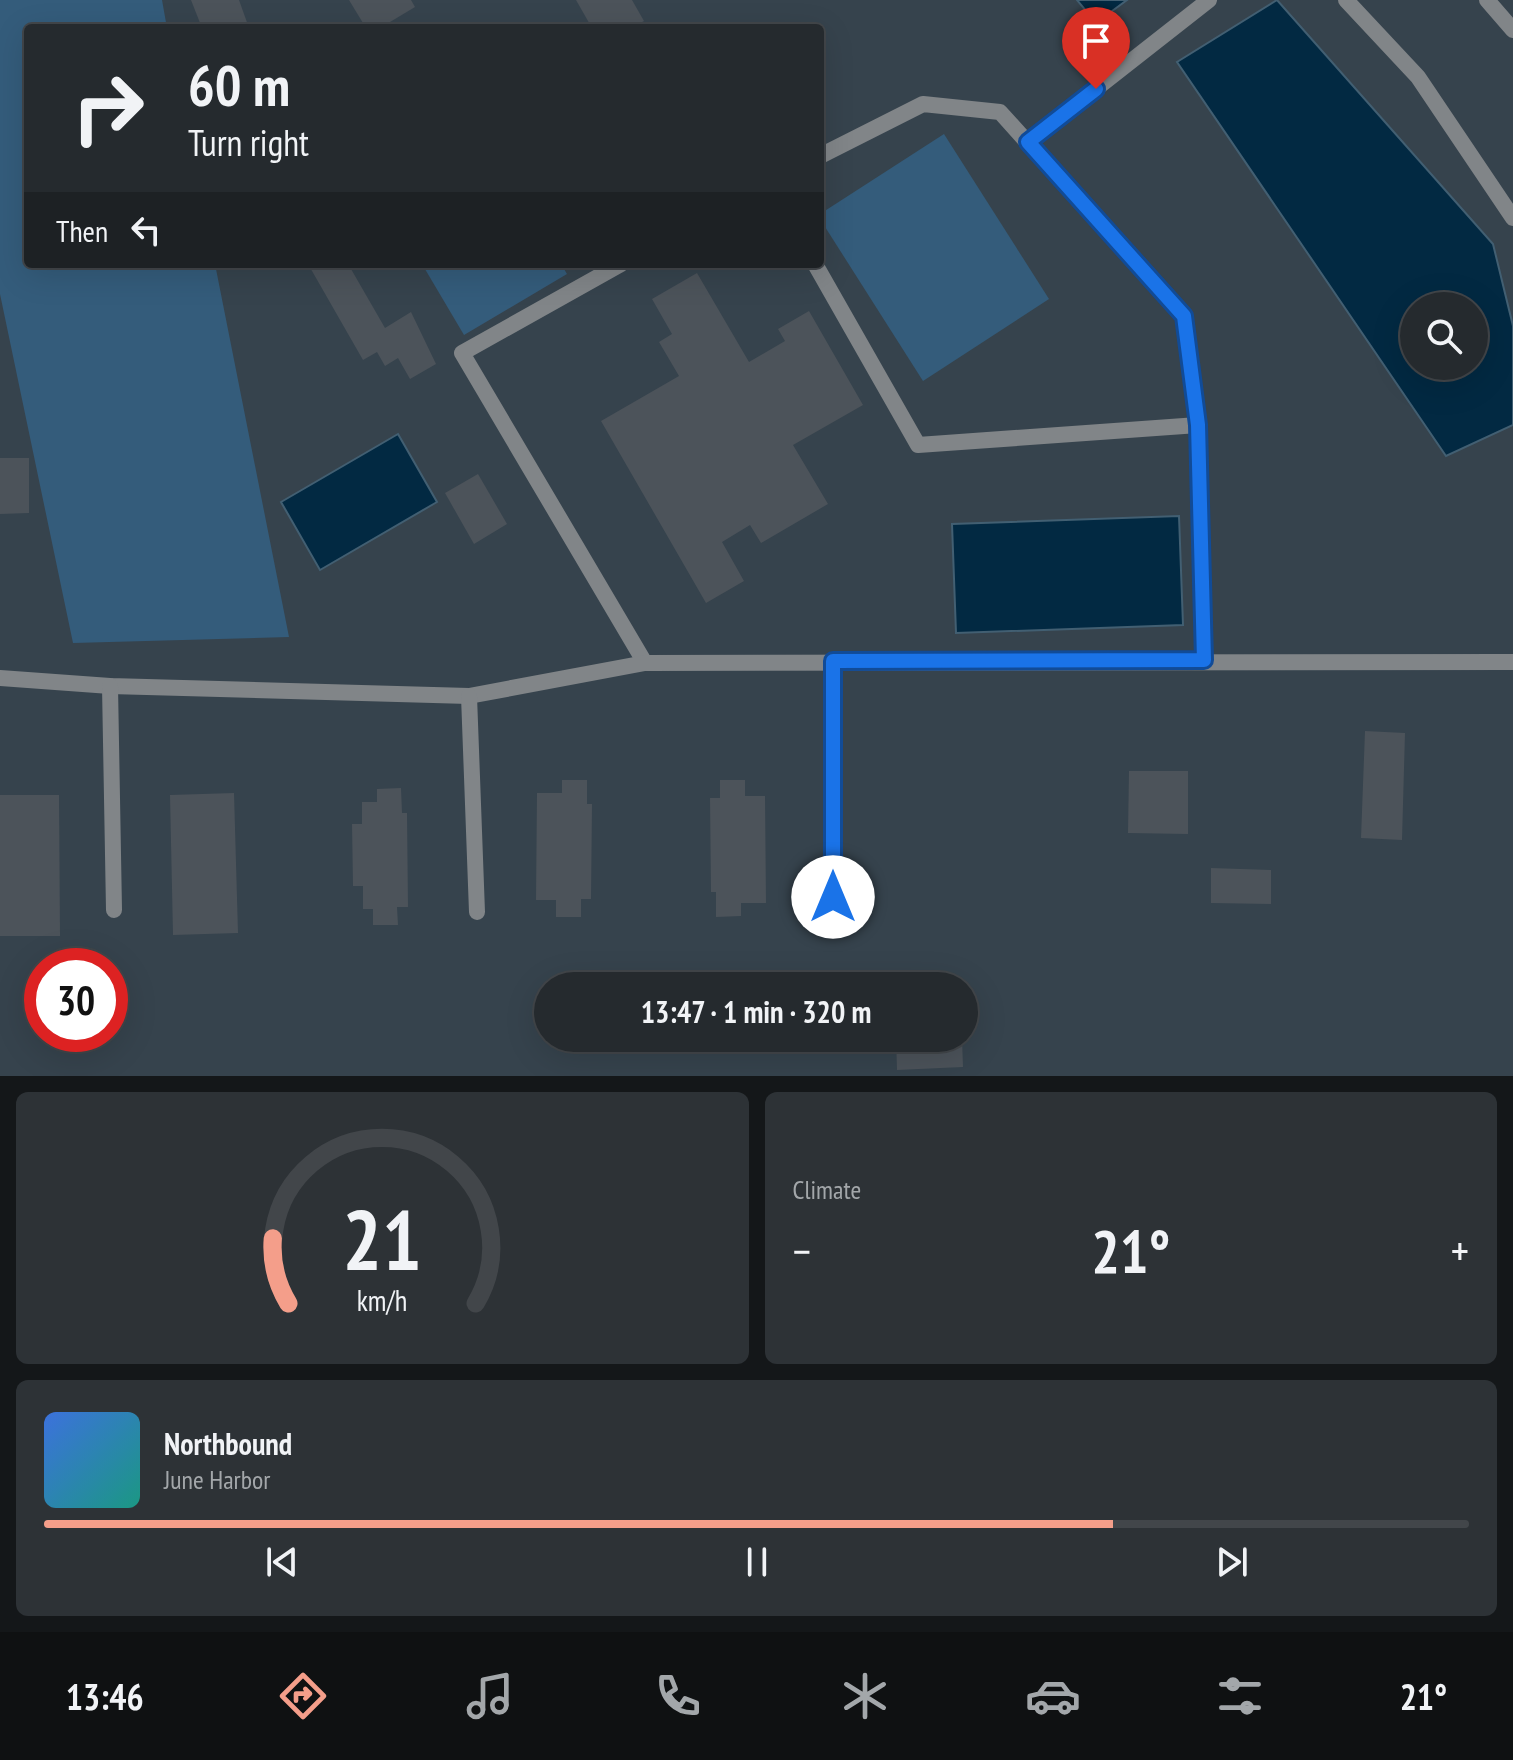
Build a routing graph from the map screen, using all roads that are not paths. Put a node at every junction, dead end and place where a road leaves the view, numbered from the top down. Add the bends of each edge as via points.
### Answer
1 (1209, 0) edge
2 (1346, 0) edge
3 (1487, 0) edge
4 (1513, 30) edge
5 (1028, 142) junction
6 (824, 154) edge
7 (1513, 218) edge
8 (614, 268) edge
9 (817, 268) edge
10 (1198, 425) junction
11 (1204, 660) junction
12 (833, 661) junction
13 (1513, 662) edge
14 (645, 663) junction
15 (0, 678) edge
16 (110, 686) junction
17 (469, 696) junction
18 (833, 897) dead end
19 (114, 910) dead end
20 (477, 912) dead end

1 - 5 street
2 - 7 street via 1418,77
3 - 4 street
5 - 6 street via 1000,112 923,104
5 - 10 street via 1184,316
8 - 14 street via 462,353
9 - 10 street via 918,445
10 - 11 street
11 - 12 street
11 - 13 street
12 - 14 street
12 - 18 street
14 - 17 street
15 - 16 street
16 - 17 street
16 - 19 street
17 - 20 street

